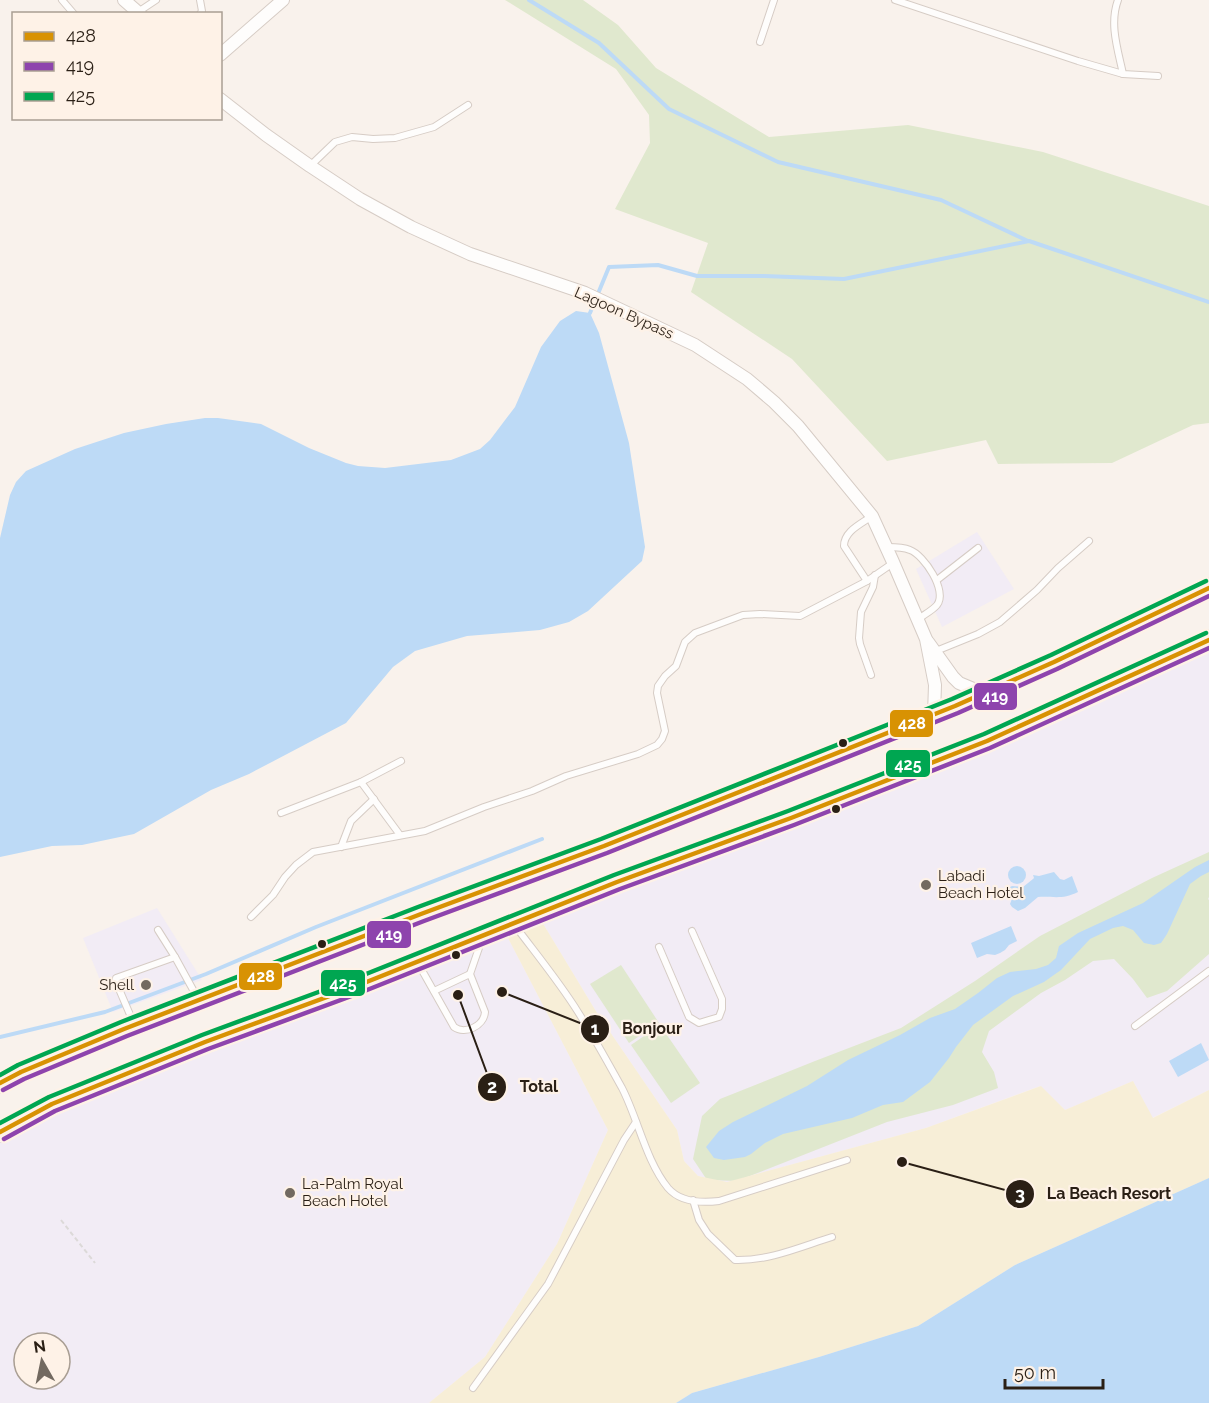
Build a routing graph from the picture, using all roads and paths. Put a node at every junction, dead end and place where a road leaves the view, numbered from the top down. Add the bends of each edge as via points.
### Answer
1 (62, 0) edge
2 (125, 0) edge
3 (156, 0) edge
4 (283, 0) edge
5 (774, 0) edge
6 (895, 0) edge
7 (1118, 0) edge
8 (72, 12) edge
9 (138, 12) edge
10 (140, 12) edge
11 (760, 42) dead end
12 (222, 54) edge
13 (1123, 74) junction
14 (1158, 76) dead end
15 (222, 101) edge
16 (468, 105) dead end
17 (310, 166) junction
18 (872, 516) junction
19 (1089, 541) dead end
20 (886, 547) junction
21 (978, 548) dead end
22 (893, 562) junction
23 (875, 575) junction
24 (867, 580) junction
25 (936, 580) junction
26 (1209, 588) edge
27 (918, 620) junction
28 (926, 639) junction
29 (1209, 640) edge
30 (936, 651) junction
31 (871, 675) dead end
32 (983, 693) junction
33 (934, 714) junction
34 (401, 761) dead end
35 (361, 782) junction
36 (374, 799) junction
37 (281, 813) dead end
38 (400, 836) junction
39 (341, 847) junction
40 (251, 917) dead end
41 (513, 924) junction
42 (158, 930) dead end
43 (692, 931) dead end
44 (483, 936) junction
45 (659, 947) dead end
46 (175, 957) junction
47 (418, 962) junction
48 (1209, 971) edge
49 (470, 974) junction
50 (434, 991) junction
51 (195, 993) junction
52 (131, 1018) junction
53 (1135, 1026) dead end
54 (21, 1072) junction
55 (0, 1075) edge
56 (0, 1083) edge
57 (636, 1122) junction
58 (0, 1132) edge
59 (847, 1160) dead end
60 (693, 1200) junction
61 (62, 1220) dead end
62 (832, 1237) dead end
63 (95, 1263) dead end
64 (473, 1388) dead end

1 - 8 lane
2 - 9 street
3 - 10 lane
4 - 12 street
5 - 11 lane
6 - 13 lane
7 - 13 lane via 1114,10 1115,35
13 - 14 lane
15 - 17 street, Lagoon Bypass
16 - 17 lane via 434,127 394,138 352,137 335,142
17 - 18 street, Lagoon Bypass via 411,227 471,254 585,293 695,345 774,402
18 - 20 street, Lagoon Bypass
18 - 24 lane via 844,539 844,546
19 - 30 lane via 1000,622
20 - 22 street, Lagoon Bypass
20 - 25 lane via 912,550
21 - 25 lane
22 - 23 lane
22 - 27 street, Lagoon Bypass
23 - 24 lane
23 - 31 lane via 861,612 859,638
24 - 38 lane via 800,616 743,615 695,633 685,642 676,666 658,686 665,731 657,745 424,831
25 - 27 lane via 938,604
26 - 32 main road
27 - 28 street, Lagoon Bypass
28 - 30 street, Lagoon Bypass
28 - 33 street, Lagoon Bypass via 935,685
29 - 41 main road via 987,741
30 - 32 street, Lagoon Bypass via 959,683
32 - 33 main road
33 - 51 main road via 604,846
34 - 35 lane
35 - 36 lane
35 - 37 lane
36 - 38 lane
36 - 39 lane via 351,821
38 - 39 lane
39 - 40 lane via 313,852 296,865
41 - 44 main road
41 - 57 lane via 578,1012 623,1090
42 - 46 lane
43 - 45 lane via 722,999 723,1009 718,1017 699,1023 689,1017
44 - 47 main road
44 - 49 lane
46 - 51 lane
46 - 52 lane via 116,979
47 - 50 lane
47 - 58 main road via 51,1104
48 - 53 lane
49 - 50 lane
49 - 50 lane via 485,1012 481,1023 466,1031 454,1027
51 - 52 main road
52 - 54 main road
54 - 55 main road
54 - 56 main road
57 - 60 lane via 655,1168 669,1188
57 - 64 lane via 548,1284
59 - 60 lane via 719,1201
60 - 62 lane via 708,1234 735,1260 771,1257
61 - 63 path

